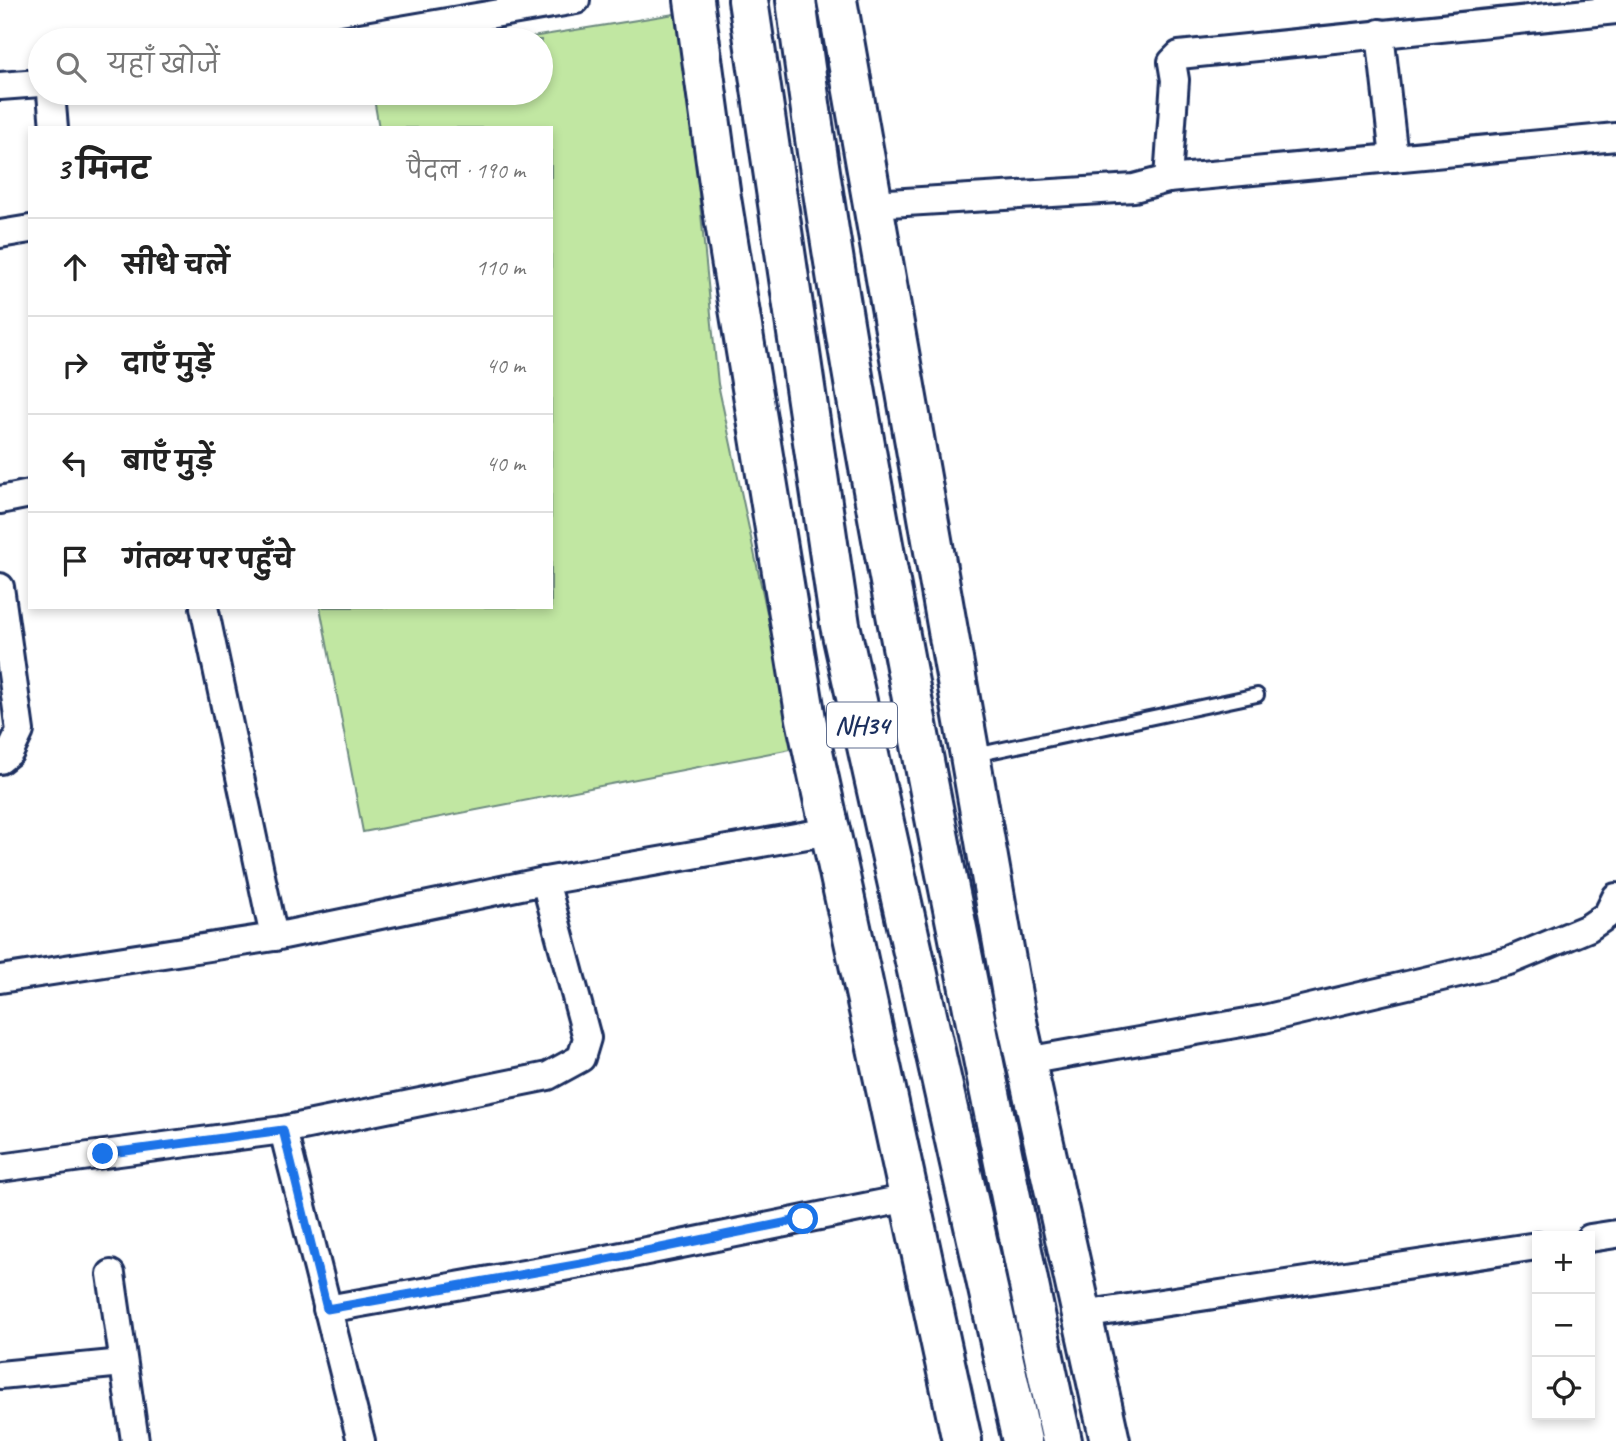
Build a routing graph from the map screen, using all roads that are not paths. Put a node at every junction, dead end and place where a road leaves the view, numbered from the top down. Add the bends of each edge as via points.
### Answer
1 (576, 0) edge
2 (694, 0) edge
3 (748, 0) edge
4 (796, 0) edge
5 (837, 0) edge
6 (1616, 10) edge
7 (412, 28) edge
8 (1380, 33) junction
9 (28, 84) edge
10 (0, 86) edge
11 (52, 105) edge
12 (54, 126) edge
13 (1616, 137) edge
14 (1394, 158) junction
15 (1168, 179) junction
16 (873, 204) junction
17 (28, 229) edge
18 (0, 234) edge
19 (28, 494) edge
20 (0, 500) edge
21 (0, 587) edge
22 (204, 609) edge
23 (1257, 695) dead end
24 (971, 756) junction
25 (0, 760) edge
26 (830, 831) junction
27 (545, 881) junction
28 (1616, 897) edge
29 (274, 937) junction
30 (0, 979) edge
31 (1026, 1061) junction
32 (283, 1130) junction
33 (0, 1168) edge
34 (909, 1198) junction
35 (1616, 1234) edge
36 (1595, 1237) edge
37 (1532, 1247) edge
38 (111, 1274) dead end
39 (327, 1309) junction
40 (1082, 1315) junction
41 (123, 1363) junction
42 (0, 1375) edge
43 (135, 1441) edge
44 (361, 1441) edge
45 (962, 1441) edge
46 (1022, 1441) edge
47 (1062, 1441) edge
48 (1110, 1441) edge

1 - 7 street
2 - 26 highway via 721,198 803,705
3 - 46 highway, NH34 via 840,625
4 - 47 highway, NH34 via 815,148 878,527
5 - 16 highway
6 - 8 street
8 - 14 street
8 - 15 street via 1179,55 1172,62 1175,80
9 - 10 street
11 - 12 street
13 - 14 street
14 - 15 street
15 - 16 street via 1134,188
16 - 24 highway
17 - 18 street
19 - 20 street
21 - 25 street via 20,731 10,752
22 - 29 street
23 - 24 lane
24 - 31 highway
26 - 27 street
26 - 34 highway
27 - 29 street
27 - 32 street via 587,1038 581,1058 548,1076
28 - 31 street via 1607,915 1588,928 1509,961 1264,1019
29 - 30 street
31 - 40 highway
32 - 33 street
32 - 39 street
34 - 39 street
34 - 45 highway
35 - 36 street
37 - 40 street
38 - 41 street
39 - 44 street
40 - 48 highway
41 - 42 street
41 - 43 street

